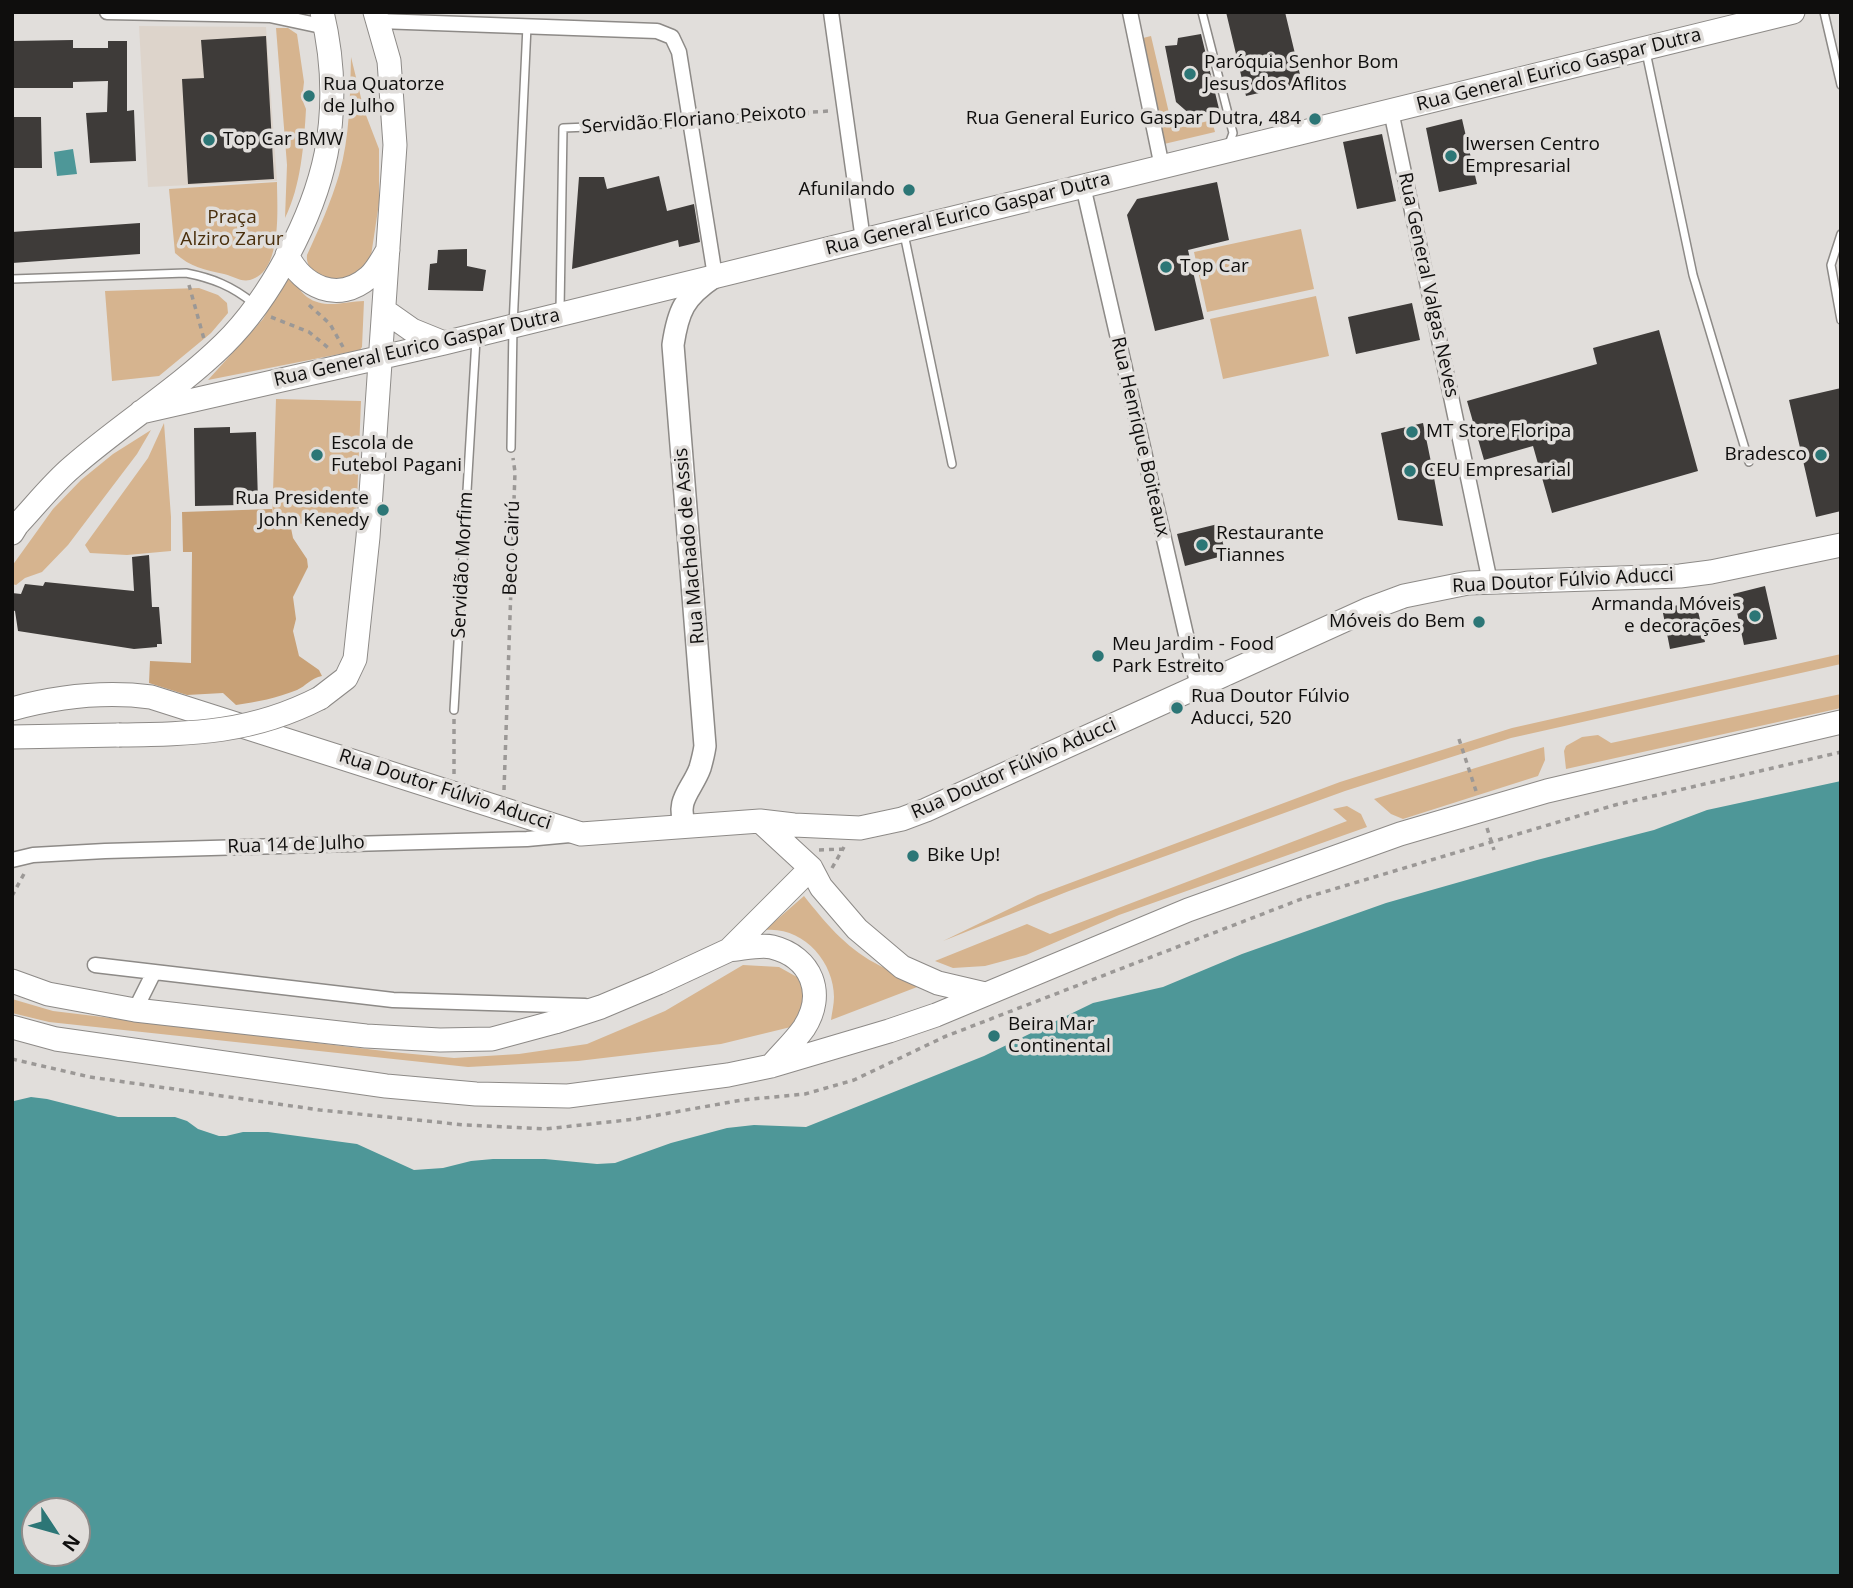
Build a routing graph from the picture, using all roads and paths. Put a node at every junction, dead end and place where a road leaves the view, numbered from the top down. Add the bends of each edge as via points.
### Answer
1 (107, 12) edge
2 (831, 12) edge
3 (1130, 12) edge
4 (1202, 12) edge
5 (1793, 12) edge
6 (1824, 12) edge
7 (377, 16) edge
8 (322, 17) edge
9 (527, 26) junction
10 (1645, 48) junction
11 (1841, 85) edge
12 (845, 110) junction
13 (1391, 111) junction
14 (804, 113) joint
15 (690, 123) junction
16 (1226, 151) junction
17 (1162, 167) junction
18 (1083, 186) junction
19 (904, 230) junction
20 (1841, 234) edge
21 (863, 240) junction
22 (389, 248) junction
23 (287, 255) junction
24 (186, 273) junction
25 (715, 276) junction
26 (12, 279) edge
27 (306, 302) dead end
28 (256, 306) junction
29 (384, 311) junction
30 (560, 314) junction
31 (1841, 320) edge
32 (513, 326) junction
33 (476, 335) junction
34 (444, 343) junction
35 (382, 353) junction
36 (209, 357) junction
37 (341, 357) junction
38 (150, 405) junction
39 (511, 448) joint
40 (1749, 462) dead end
41 (952, 464) dead end
42 (12, 533) edge
43 (1841, 545) edge
44 (1490, 582) junction
45 (1198, 687) junction
46 (12, 709) edge
47 (454, 710) joint
48 (1841, 722) edge
49 (12, 737) edge
50 (506, 770) dead end
51 (454, 794) junction
52 (760, 821) junction
53 (686, 826) junction
54 (581, 834) junction
55 (33, 855) junction
56 (12, 860) edge
57 (811, 868) junction
58 (12, 896) edge
59 (729, 950) junction
60 (95, 965) dead end
61 (154, 972) junction
62 (12, 981) edge
63 (985, 994) junction
64 (601, 1006) junction
65 (135, 1010) junction
66 (12, 1027) edge
67 (771, 1066) junction

1 - 8 street
2 - 12 street
3 - 17 street
4 - 16 lane via 1233,133
5 - 10 main road, Rua General Eurico Gaspar Dutra
6 - 11 lane
7 - 9 street
7 - 22 main road via 389,61 394,108
8 - 23 main road via 331,85 326,155
9 - 15 street via 657,31 672,37 679,52
9 - 32 lane
10 - 13 main road, Rua General Eurico Gaspar Dutra
10 - 40 lane via 1693,275
12 - 14 path, Servidão Floriano Peixoto
12 - 21 street
13 - 16 main road, Rua General Eurico Gaspar Dutra
13 - 44 street, Rua General Valgas Neves
14 - 15 lane, Servidão Floriano Peixoto
15 - 25 street
15 - 30 lane, Servidão Floriano Peixoto via 563,128
16 - 17 main road, Rua General Eurico Gaspar Dutra
17 - 18 main road, Rua General Eurico Gaspar Dutra
18 - 19 main road, Rua General Eurico Gaspar Dutra
18 - 45 street, Rua Henrique Boiteaux
19 - 21 main road, Rua General Eurico Gaspar Dutra
19 - 41 lane
20 - 31 lane via 1831,265
21 - 25 main road, Rua General Eurico Gaspar Dutra
22 - 23 main road via 369,277 338,290 307,282
22 - 29 main road
23 - 28 main road
24 - 26 lane
24 - 28 lane via 237,290
24 - 36 path
25 - 30 main road, Rua General Eurico Gaspar Dutra
25 - 53 street, Rua Machado de Assis via 688,299 676,323 673,345 705,746 700,768 682,803
27 - 37 path via 330,324 340,340
28 - 36 main road
28 - 37 path via 266,315 316,336
29 - 34 main road via 412,330
29 - 35 main road
30 - 32 main road, Rua General Eurico Gaspar Dutra
32 - 33 main road, Rua General Eurico Gaspar Dutra
32 - 39 lane
33 - 34 main road, Rua General Eurico Gaspar Dutra
33 - 47 lane, Servidão Morfim
34 - 35 main road, Rua General Eurico Gaspar Dutra
35 - 37 main road, Rua General Eurico Gaspar Dutra
35 - 38 main road, Rua General Eurico Gaspar Dutra
35 - 49 main road, bridge via 355,659 346,678 320,698 272,720 241,728
36 - 38 main road
37 - 38 main road, Rua General Eurico Gaspar Dutra
38 - 42 main road via 70,468
39 - 50 path, Beco Cairú via 515,472
43 - 44 main road, Rua Doutor Fúlvio Aducci via 1680,576
44 - 45 main road, Rua Doutor Fúlvio Aducci via 1404,596
45 - 52 main road, Rua Doutor Fúlvio Aducci via 902,819 860,828
46 - 51 main road, Rua Doutor Fúlvio Aducci via 92,693 151,697
47 - 51 path
48 - 63 main road via 1547,791 1400,834 1188,910
51 - 54 main road, Rua Doutor Fúlvio Aducci
52 - 53 main road, Rua Doutor Fúlvio Aducci
52 - 57 main road
53 - 54 main road, Rua Doutor Fúlvio Aducci
54 - 55 street, Rua 14 de Julho
55 - 56 street, Rua 14 de Julho
55 - 58 path
57 - 59 main road
57 - 63 main road via 857,929 902,967 939,983
59 - 64 main road
59 - 67 main road via 771,947 794,957 810,972 815,1005 804,1028
60 - 61 street
61 - 64 street via 393,1000
61 - 65 street
62 - 65 main road via 48,995
63 - 67 main road via 889,1031
64 - 65 main road via 492,1039 440,1040
66 - 67 main road via 68,1041 386,1086 476,1094 568,1096

